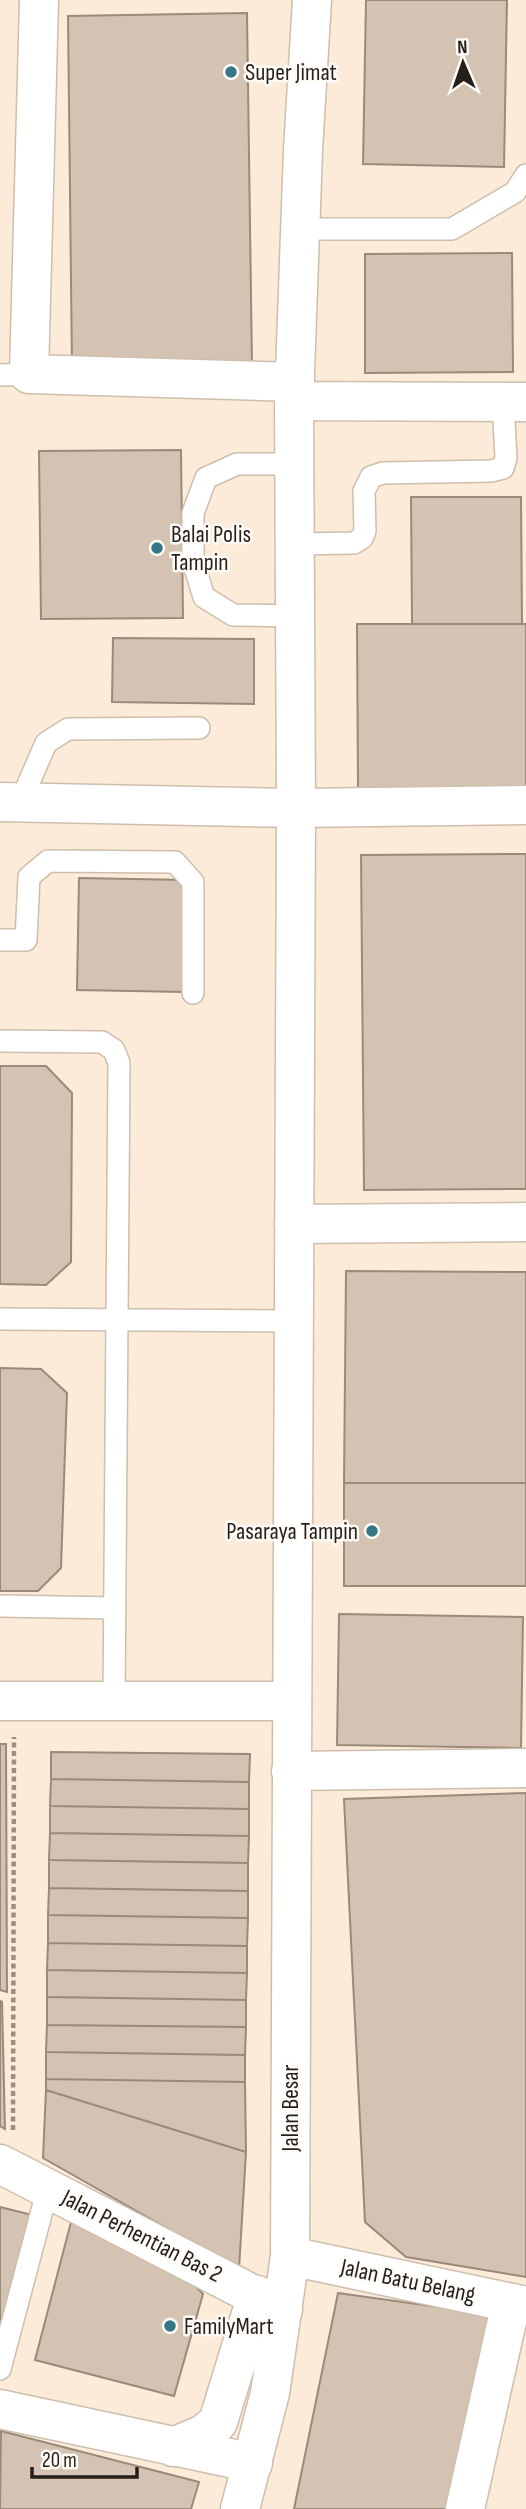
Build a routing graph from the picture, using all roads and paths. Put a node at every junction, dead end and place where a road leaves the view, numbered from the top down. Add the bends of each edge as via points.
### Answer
1 (39, 0) edge
2 (312, 0) edge
3 (526, 175) edge
4 (300, 229) junction
5 (15, 374) edge
6 (295, 391) junction
7 (515, 402) edge
8 (294, 464) junction
9 (295, 544) junction
10 (295, 616) junction
11 (199, 728) dead end
12 (10, 803) edge
13 (526, 805) edge
14 (296, 808) junction
15 (0, 940) edge
16 (193, 993) dead end
17 (0, 1041) edge
18 (526, 1222) edge
19 (294, 1224) junction
20 (0, 1319) edge
21 (118, 1320) junction
22 (294, 1321) junction
23 (0, 1606) edge
24 (115, 1608) junction
25 (7, 1701) edge
26 (114, 1701) junction
27 (292, 1702) junction
28 (526, 1768) edge
29 (291, 1771) junction
30 (6, 2168) edge
31 (48, 2188) junction
32 (290, 2256) junction
33 (270, 2302) junction
34 (518, 2304) edge
35 (0, 2368) edge
36 (0, 2409) edge
37 (173, 2447) junction
38 (253, 2463) junction
39 (240, 2509) edge
40 (465, 2509) edge

1 - 5 street
2 - 4 street, Jalan Besar
3 - 4 lane via 515,192 452,229
4 - 6 street, Jalan Besar
5 - 6 street
6 - 7 street
6 - 8 street, Jalan Besar
7 - 9 lane via 503,468 371,477 364,492 362,538 354,543
8 - 9 street, Jalan Besar
8 - 10 lane via 237,464 206,478 193,513 193,562 204,597 233,615
9 - 10 street, Jalan Besar
10 - 14 street, Jalan Besar
11 - 12 lane via 68,729 46,743
12 - 14 street
13 - 14 street
14 - 19 street, Jalan Besar
15 - 16 lane via 26,940 29,877 48,861 175,862 193,882
17 - 21 lane via 102,1042 114,1049 119,1063
18 - 19 street
19 - 22 street, Jalan Besar
20 - 21 lane
21 - 22 lane
21 - 24 lane
22 - 27 street, Jalan Besar
23 - 24 lane
24 - 26 lane
25 - 26 street
25 - 30 path
26 - 27 street
27 - 29 street, Jalan Besar
28 - 29 street
29 - 32 street, Jalan Besar
30 - 31 street, Jalan Perhentian Bas 2
31 - 33 street, Jalan Perhentian Bas 2
31 - 35 lane
32 - 33 street, Jalan Besar
32 - 34 street, Jalan Batu Belang
33 - 37 street via 218,2422 204,2434
33 - 38 street, Jalan Besar via 270,2393
34 - 40 street
36 - 37 street
37 - 38 street
38 - 39 street, Jalan Besar

